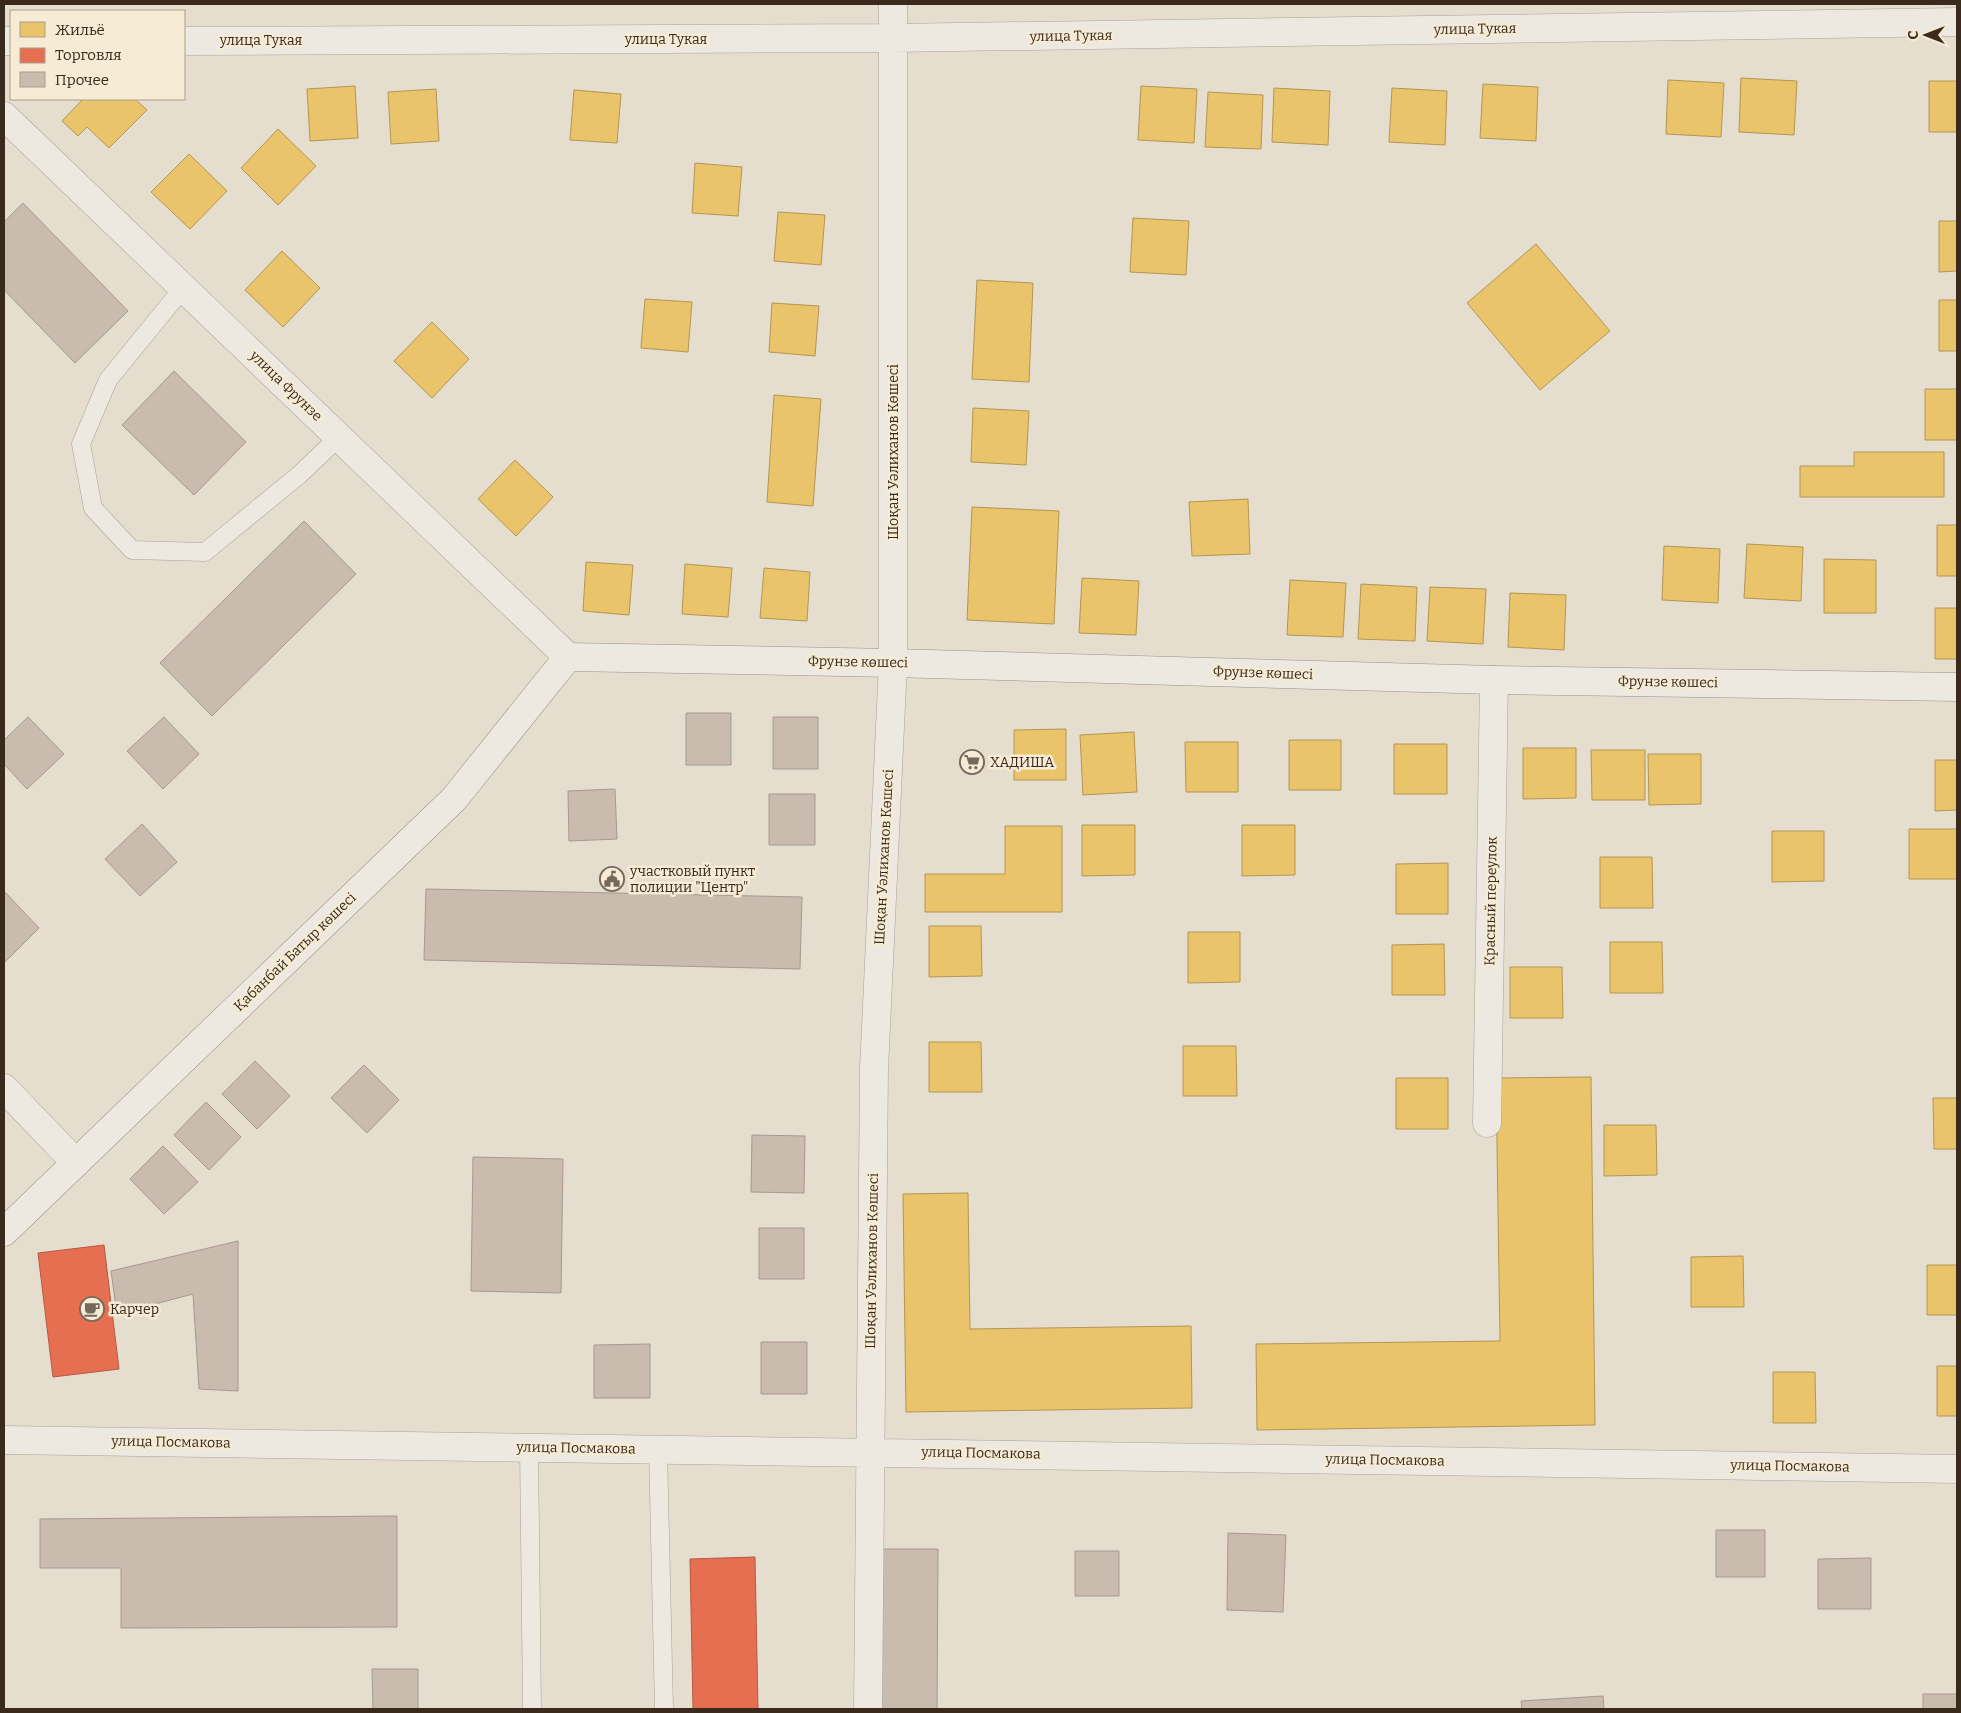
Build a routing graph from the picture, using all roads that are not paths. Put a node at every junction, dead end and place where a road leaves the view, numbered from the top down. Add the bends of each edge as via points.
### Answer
1 (893, 4) edge
2 (1957, 22) edge
3 (893, 38) junction
4 (185, 41) edge
5 (4, 116) edge
6 (183, 288) junction
7 (339, 437) junction
8 (568, 657) junction
9 (893, 662) junction
10 (1494, 680) junction
11 (1957, 686) edge
12 (4, 1088) edge
13 (1487, 1123) dead end
14 (76, 1163) junction
15 (4, 1232) edge
16 (4, 1440) edge
17 (529, 1447) junction
18 (658, 1449) junction
19 (870, 1452) junction
20 (1957, 1469) edge
21 (532, 1709) edge
22 (664, 1709) edge
23 (868, 1709) edge

1 - 3 street, Шоқан Уәлиханов Көшесі
2 - 3 street, улица Тукая
3 - 4 street, улица Тукая
3 - 9 street, Шоқан Уәлиханов Көшесі
5 - 6 street, улица Фрунзе
6 - 7 street, улица Фрунзе
6 - 7 lane via 108,380 81,444 93,508 132,550 205,552 299,475
7 - 8 street, улица Фрунзе
8 - 9 street, Фрунзе көшесі
8 - 14 street, Қабанбай Батыр көшесі via 454,799
9 - 10 street, Фрунзе көшесі
9 - 19 street, Шоқан Уәлиханов Көшесі via 874,1069
10 - 11 street, Фрунзе көшесі
10 - 13 street, Красный переулок
12 - 14 street
14 - 15 street, Қабанбай Батыр көшесі
16 - 17 street, улица Посмакова
17 - 18 street, улица Посмакова
17 - 21 lane
18 - 19 street, улица Посмакова
18 - 22 lane
19 - 20 street, улица Посмакова
19 - 23 street, Шоқан Уәлиханов Көшесі

